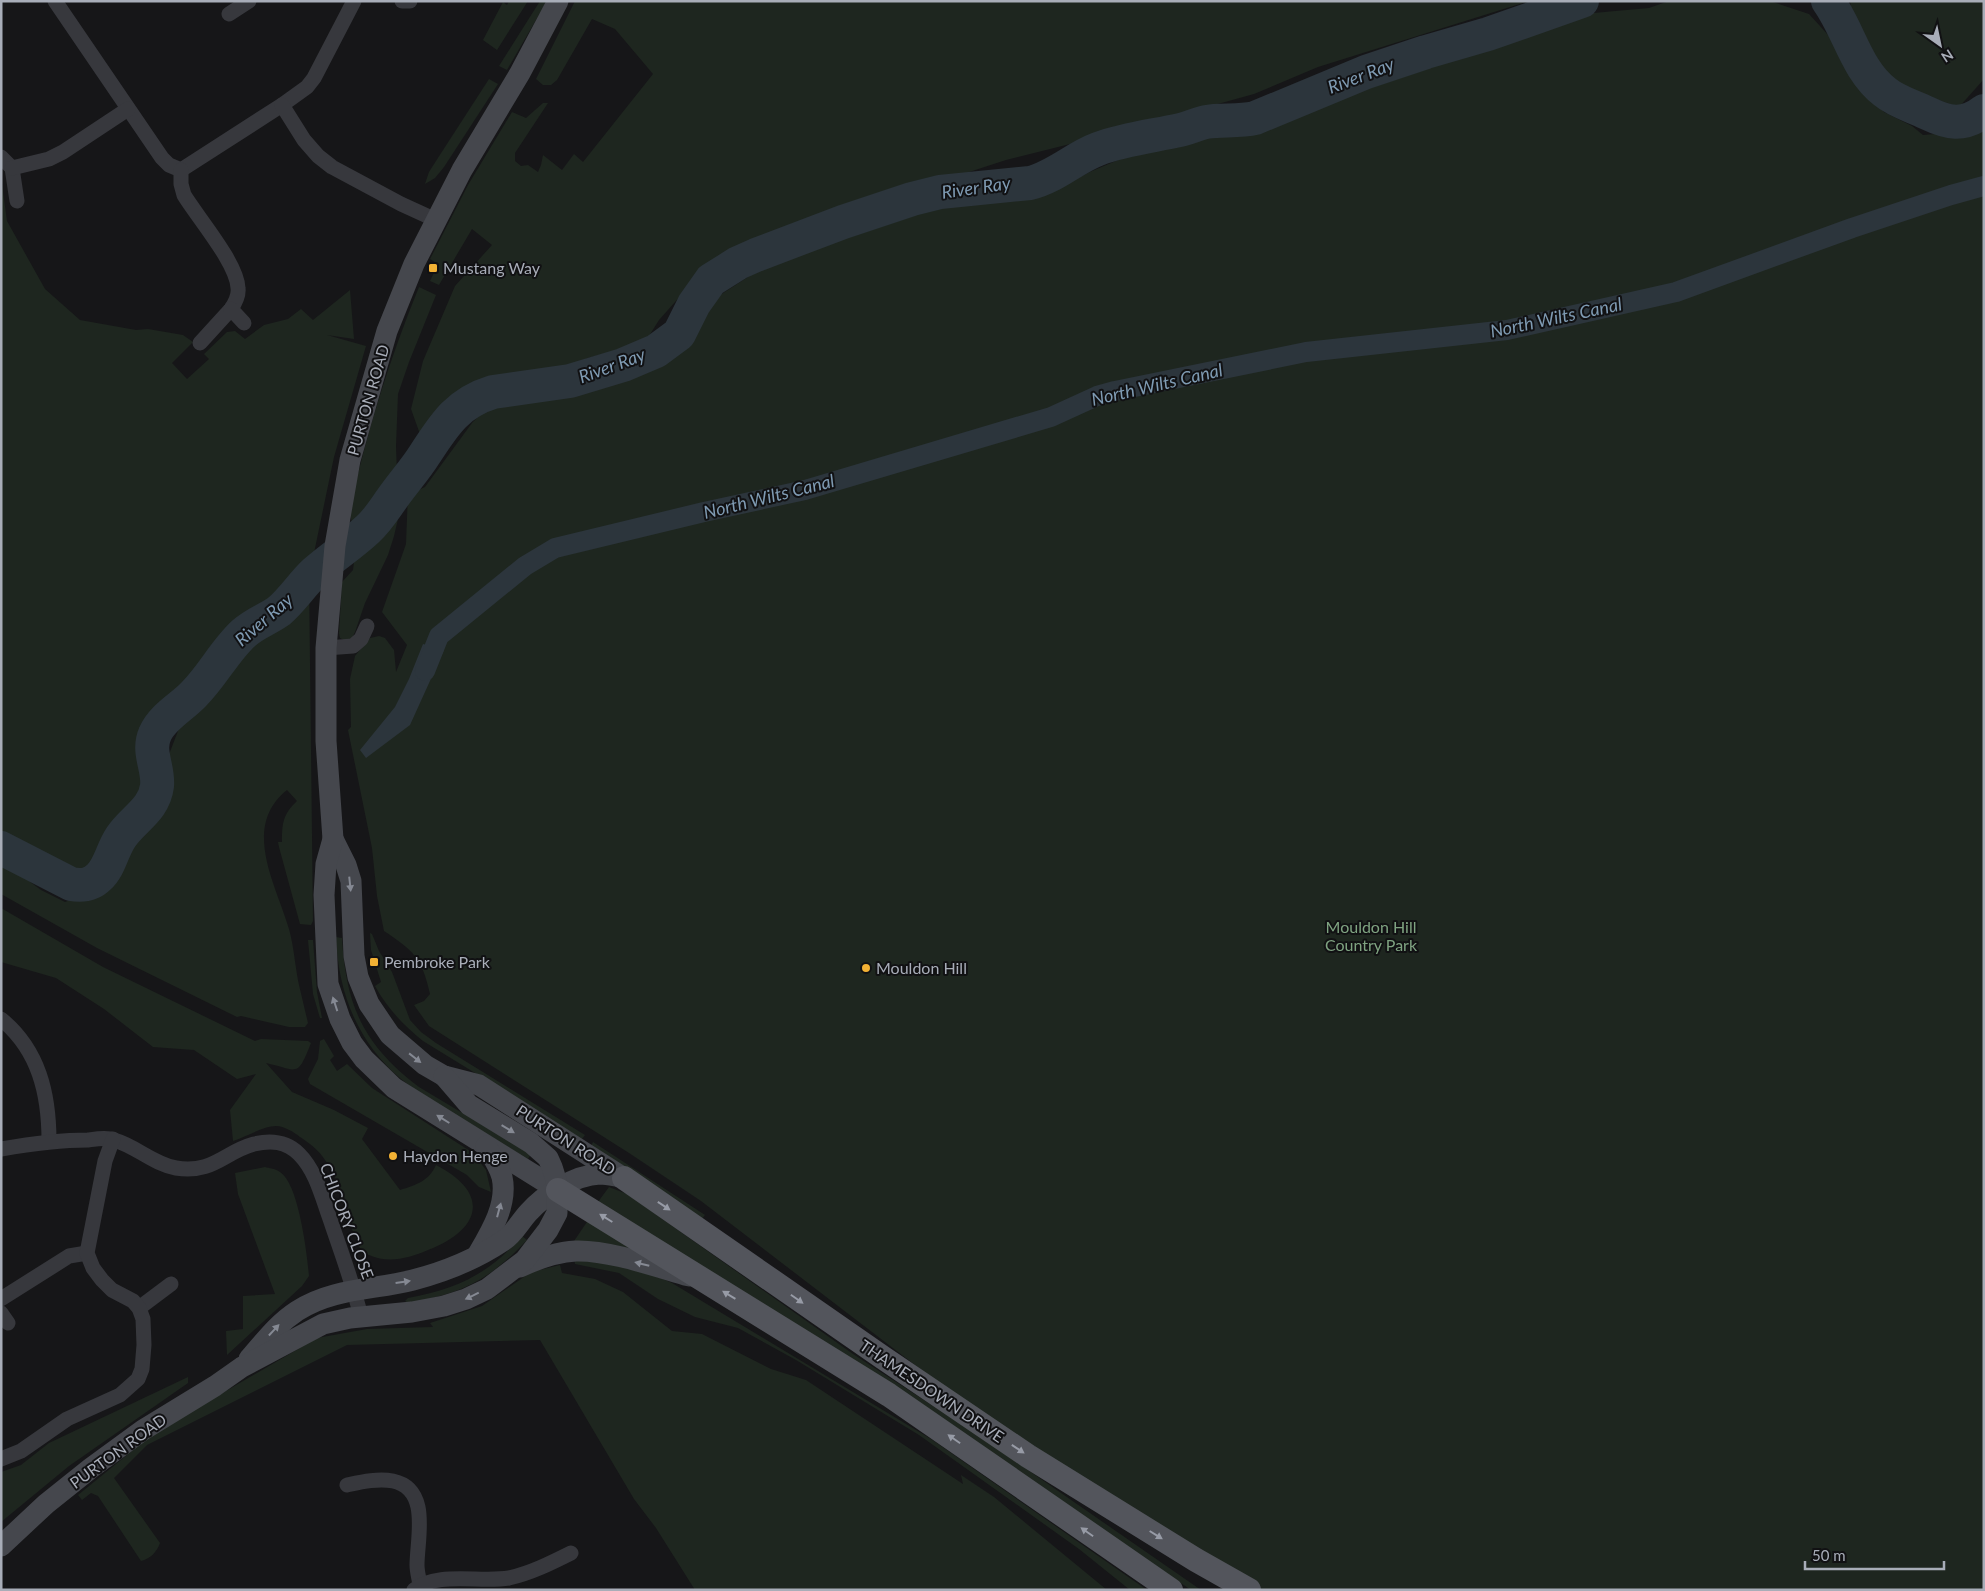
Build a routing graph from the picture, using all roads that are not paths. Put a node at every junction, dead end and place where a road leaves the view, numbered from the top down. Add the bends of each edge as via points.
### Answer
1 (55, 1) edge
2 (249, 1) edge
3 (354, 1) edge
4 (402, 1) edge
5 (410, 1) edge
6 (558, 1) edge
7 (229, 14) dead end
8 (282, 106) junction
9 (128, 109) junction
10 (6, 162) edge
11 (181, 170) junction
12 (17, 201) dead end
13 (436, 220) junction
14 (231, 309) junction
15 (244, 323) dead end
16 (200, 342) dead end
17 (367, 626) dead end
18 (326, 648) junction
19 (333, 839) junction
20 (1, 1019) edge
21 (444, 1076) junction
22 (112, 1139) junction
23 (49, 1141) junction
24 (485, 1144) junction
25 (1, 1148) edge
26 (624, 1178) junction
27 (558, 1190) junction
28 (87, 1253) junction
29 (478, 1254) junction
30 (512, 1270) junction
31 (706, 1281) junction
32 (171, 1284) dead end
33 (355, 1290) junction
34 (1, 1299) edge
35 (139, 1308) junction
36 (361, 1317) junction
37 (242, 1367) junction
38 (1, 1459) edge
39 (346, 1485) dead end
40 (1, 1546) edge
41 (571, 1553) dead end
42 (1196, 1560) junction
43 (417, 1587) edge
44 (1171, 1590) edge
45 (1222, 1590) edge
46 (1249, 1590) edge

1 - 9 street
2 - 7 street
3 - 8 street via 314,78
4 - 5 street
6 - 13 main road, PURTON ROAD
8 - 11 street
8 - 13 street via 304,140 332,167
9 - 10 street via 56,156
9 - 11 street via 162,158
10 - 12 street
11 - 14 street via 184,195 237,277 239,290
13 - 18 main road, PURTON ROAD via 400,295 350,460 335,546
14 - 15 street
14 - 16 street
17 - 18 street via 353,646
18 - 19 main road, PURTON ROAD via 326,741
19 -> 21 main road, PURTON ROAD via 350,881 354,956 364,994 377,1019 390,1034 425,1066
24 -> 19 main road, PURTON ROAD via 384,1079 356,1048 340,1019 328,984 325,941 326,864
20 - 23 street via 21,1039 35,1060 49,1122
21 - 26 main road, PURTON ROAD via 480,1086
21 -> 27 main road, PURTON ROAD via 469,1104 541,1151 556,1175
22 - 23 street, CHICORY CLOSE
22 - 28 street
22 - 33 street, CHICORY CLOSE via 159,1163 188,1169 215,1164 252,1145 272,1141 286,1144 311,1170
23 - 25 street, CHICORY CLOSE
24 - 27 main road, PURTON ROAD
29 -> 24 main road, PURTON ROAD via 498,1215 503,1192 498,1166
26 - 27 main road, PURTON ROAD via 598,1174 587,1176
26 -> 42 main road, THAMESDOWN DRIVE via 1021,1451
27 - 29 main road, PURTON ROAD via 538,1203 511,1235
27 - 30 main road, PURTON ROAD via 557,1213 548,1230 525,1260
31 -> 27 main road, THAMESDOWN DRIVE
28 - 34 street via 69,1256
28 - 35 street via 102,1280
33 -> 29 main road, PURTON ROAD via 437,1274
31 -> 30 main road, PURTON ROAD via 618,1258 576,1251 547,1256
30 -> 36 main road, PURTON ROAD via 486,1289 444,1306
44 -> 31 main road, THAMESDOWN DRIVE via 889,1395
32 - 35 street
33 - 36 street, CHICORY CLOSE
37 -> 33 main road, PURTON ROAD via 279,1324 298,1311 319,1300
35 - 38 street via 143,1318 144,1358 138,1378 131,1387 67,1419 21,1451
36 - 37 main road, PURTON ROAD via 323,1324
37 - 40 main road, PURTON ROAD via 143,1430 91,1468
39 - 43 street via 394,1481 408,1487 415,1497 420,1522
41 - 43 street via 507,1578 450,1580
42 - 45 main road
42 - 46 main road, THAMESDOWN DRIVE

